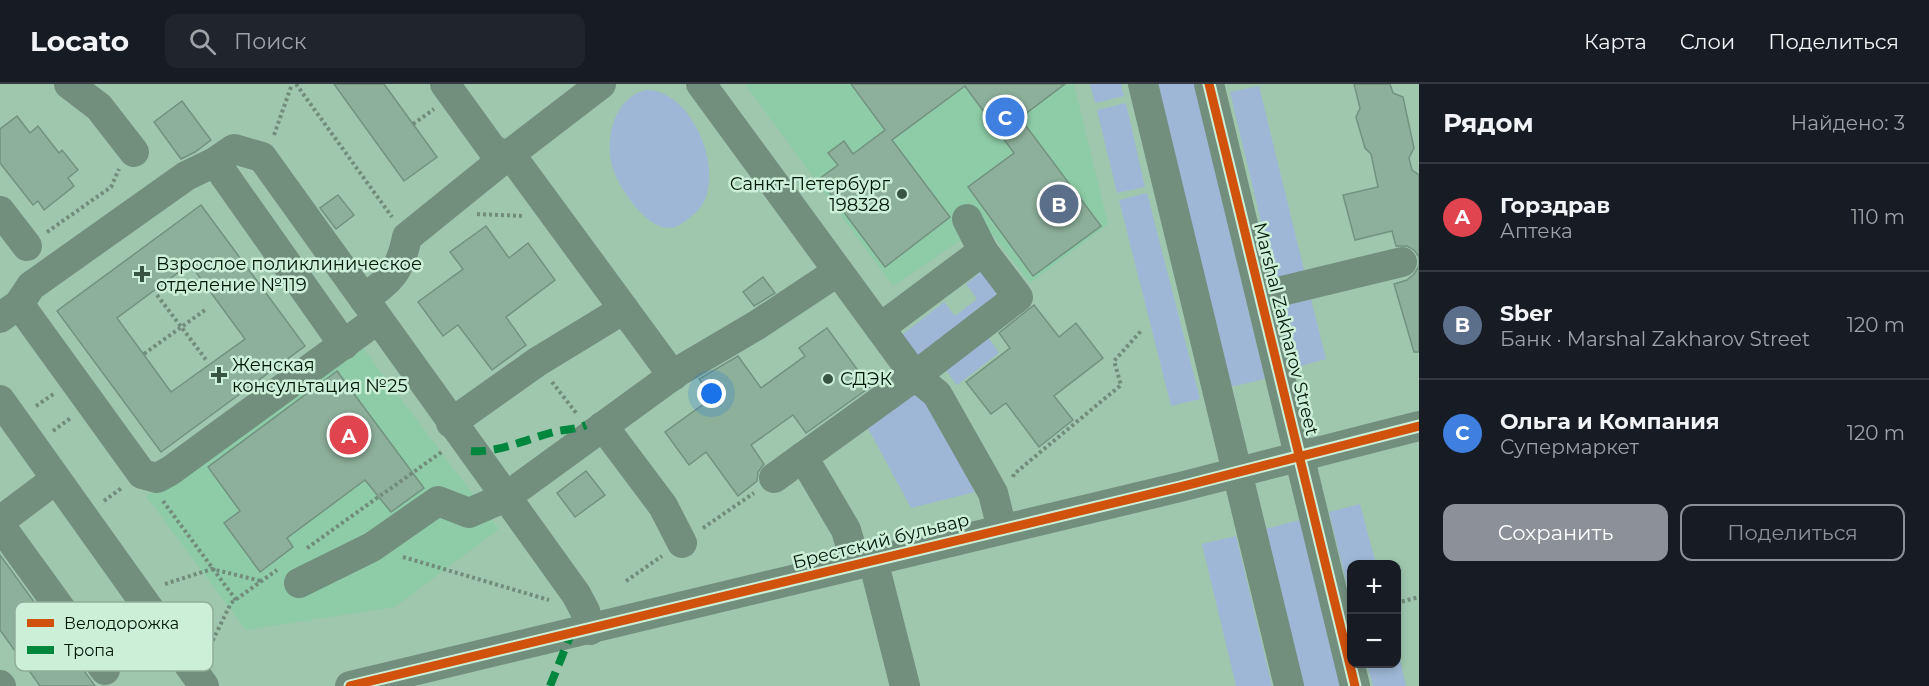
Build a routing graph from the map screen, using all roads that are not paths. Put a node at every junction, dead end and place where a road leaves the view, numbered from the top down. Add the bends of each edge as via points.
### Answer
1 (69, 84) edge
2 (445, 84) edge
3 (601, 84) edge
4 (701, 84) edge
5 (1143, 84) edge
6 (1209, 84) edge
7 (134, 152) road end
8 (506, 157) junction
9 (215, 162) junction
10 (0, 211) edge
11 (967, 219) dead end
12 (27, 246) road end
13 (983, 251) junction
14 (1402, 262) dead end
15 (837, 272) junction
16 (1261, 296) junction
17 (371, 309) junction
18 (624, 309) junction
19 (10, 311) edge
20 (880, 328) junction
21 (344, 345) junction
22 (673, 376) junction
23 (915, 376) junction
24 (0, 400) edge
25 (1419, 426) edge
26 (457, 430) junction
27 (598, 430) junction
28 (1300, 456) junction
29 (803, 457) junction
30 (1237, 473) junction
31 (774, 478) dead end
32 (56, 479) junction
33 (506, 497) junction
34 (0, 523) edge
35 (1002, 529) junction
36 (682, 543) dead end
37 (865, 562) junction
38 (288, 576) road end
39 (1343, 594) edge
40 (56, 602) edge
41 (144, 602) edge
42 (590, 630) junction
43 (193, 671) edge
44 (204, 686) edge
45 (350, 686) edge
46 (905, 686) edge
47 (1289, 686) edge
48 (1355, 686) edge

1 - 7 street via 99,106
2 - 8 street via 492,149
3 - 8 street
4 - 15 street
5 - 30 street
6 - 16 street, Marshal Zakharov Street
8 - 17 street via 406,237 403,259
8 - 18 street via 516,162
9 - 17 street via 234,149 262,157
9 - 19 street via 186,176 32,286
9 - 21 street
10 - 12 street
11 - 13 street
13 - 20 street
13 - 23 street via 1018,297
14 - 16 street
15 - 20 street
15 - 22 street
16 - 28 street, Marshal Zakharov Street
17 - 21 street
17 - 26 street
18 - 22 street
18 - 26 street via 537,362
19 - 21 street via 142,474 157,478
20 - 23 street
22 - 27 street
23 - 29 street
23 - 35 street via 937,394 993,493
24 - 32 street
25 - 28 street, Брестский бульвар
26 - 33 street
27 - 33 street
27 - 36 street via 663,506
28 - 30 street, Брестский бульвар
28 - 39 street, Marshal Zakharov Street
29 - 31 street
29 - 37 street
30 - 35 street, Брестский бульвар
30 - 47 street
32 - 34 street
32 - 41 street
33 - 38 street via 469,513 438,501 372,548
33 - 42 street via 576,594
34 - 40 street
35 - 37 street, Брестский бульвар
37 - 42 street, Брестский бульвар
37 - 46 street
39 - 48 street, Marshal Zakharov Street
42 - 45 street, Брестский бульвар
43 - 44 street

